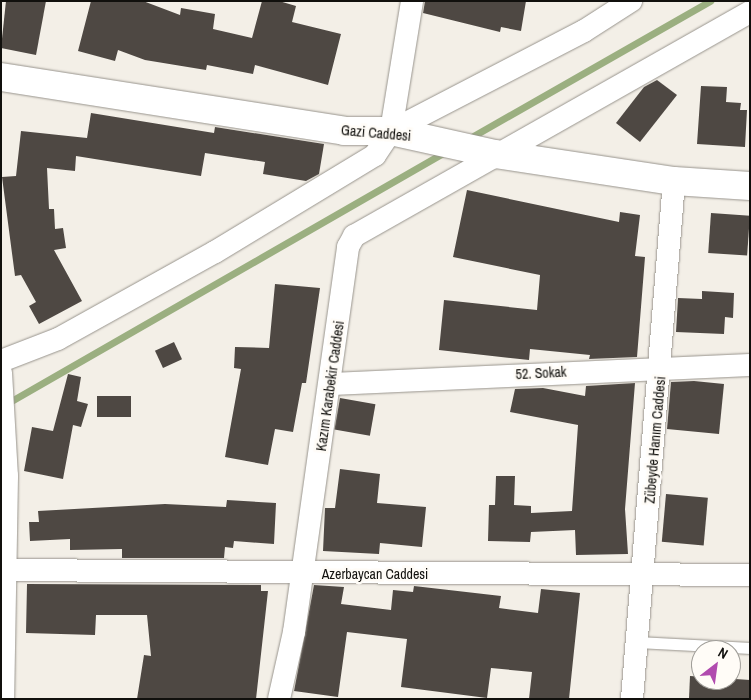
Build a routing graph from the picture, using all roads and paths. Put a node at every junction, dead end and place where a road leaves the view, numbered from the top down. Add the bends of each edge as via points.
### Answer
1 (412, 1) edge
2 (632, 1) edge
3 (750, 12) edge
4 (1, 78) edge
5 (391, 132) junction
6 (496, 154) junction
7 (674, 181) junction
8 (750, 186) edge
9 (750, 365) edge
10 (661, 366) junction
11 (2, 371) edge
12 (332, 384) junction
13 (4, 570) edge
14 (303, 574) junction
15 (643, 575) junction
16 (750, 575) edge
17 (638, 642) junction
18 (750, 648) edge
19 (3, 699) edge
20 (279, 699) edge
21 (632, 699) edge

1 - 5 street
2 - 5 street via 584,31
3 - 6 street, Kazım Karabekir Caddesi
4 - 5 street, Gazi Caddesi via 344,131
5 - 6 street, Gazi Caddesi
5 - 11 street via 375,155 305,200
6 - 7 street, Gazi Caddesi
6 - 12 street, Kazım Karabekir Caddesi via 354,236 348,247
7 - 8 street, Gazi Caddesi
7 - 10 street, Zübeyde Hanım Caddesi
9 - 10 street, 52. Sokak
10 - 12 street, 52. Sokak
10 - 15 street, Zübeyde Hanım Caddesi
11 - 13 street via 6,428
12 - 14 street, Kazım Karabekir Caddesi
13 - 14 street, Azerbaycan Caddesi
13 - 19 street
14 - 15 street, Azerbaycan Caddesi
14 - 20 street, Kazım Karabekir Caddesi
15 - 16 street, Azerbaycan Caddesi
15 - 17 street, Zübeyde Hanım Caddesi
17 - 18 lane
17 - 21 street, Zübeyde Hanım Caddesi

